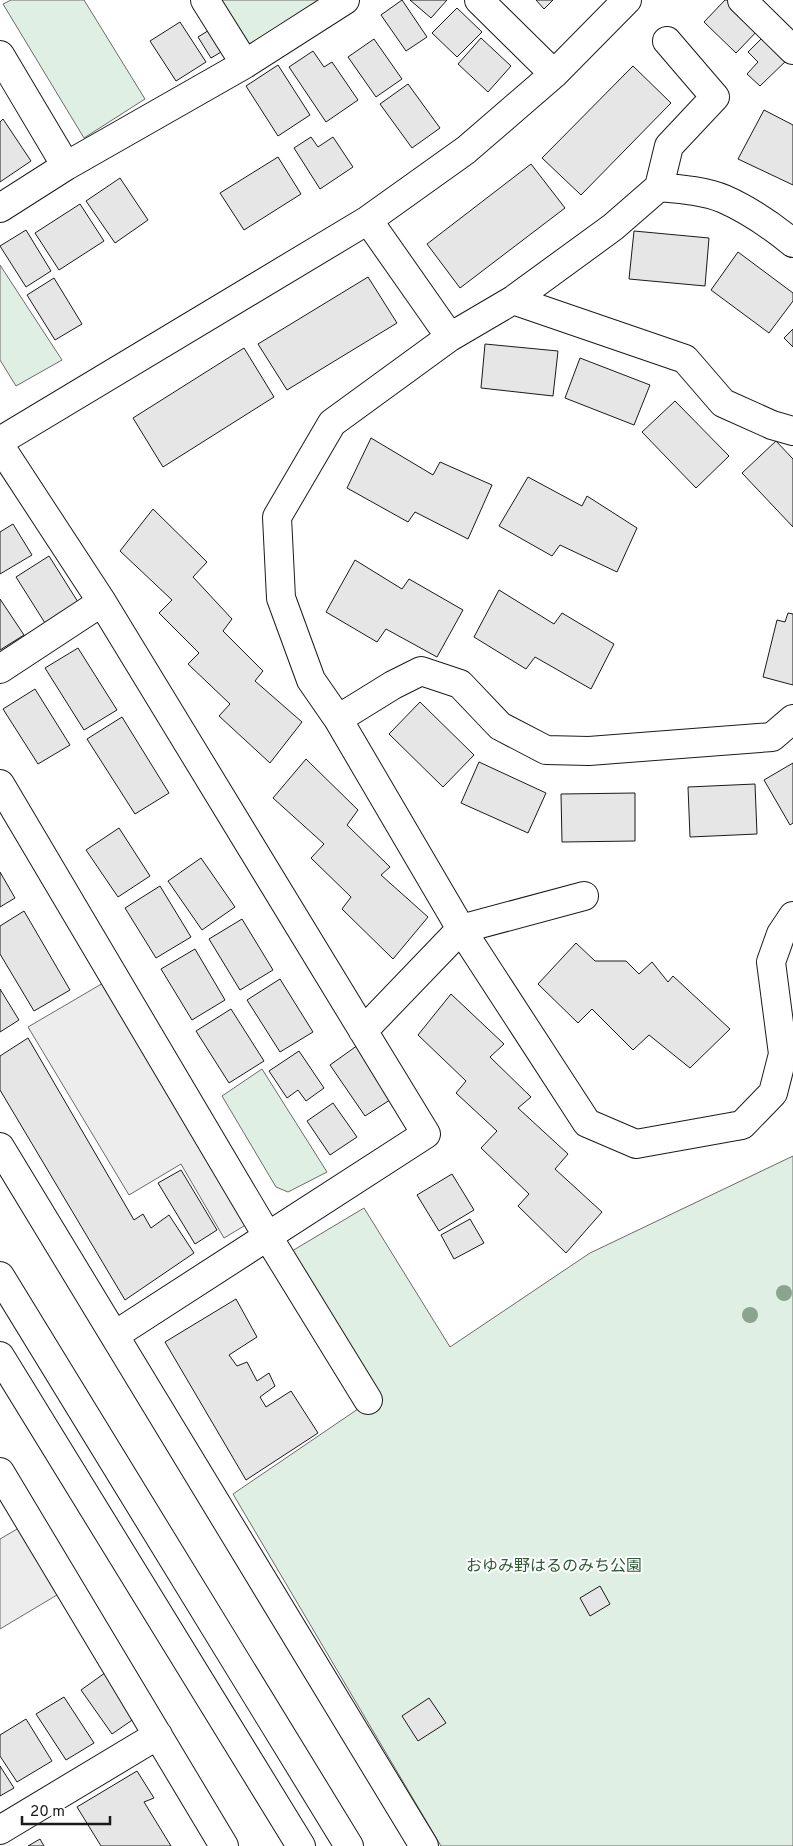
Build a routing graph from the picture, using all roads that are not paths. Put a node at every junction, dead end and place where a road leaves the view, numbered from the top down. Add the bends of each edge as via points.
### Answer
1 (205, 0) edge
2 (345, 0) edge
3 (479, 0) edge
4 (627, 0) edge
5 (742, 0) edge
6 (667, 41) dead end
7 (793, 50) edge
8 (0, 55) edge
9 (244, 64) junction
10 (554, 74) junction
11 (66, 166) junction
12 (659, 187) junction
13 (0, 208) edge
14 (368, 220) junction
15 (793, 243) edge
16 (513, 300) junction
17 (450, 337) junction
18 (793, 431) edge
19 (0, 441) edge
20 (0, 446) edge
21 (102, 602) junction
22 (0, 669) edge
23 (338, 719) junction
24 (793, 719) edge
25 (0, 784) edge
26 (584, 896) dead end
27 (793, 916) edge
28 (461, 929) junction
29 (363, 1031) junction
30 (0, 1147) edge
31 (268, 1237) junction
32 (0, 1276) edge
33 (115, 1335) junction
34 (0, 1356) edge
35 (368, 1400) dead end
36 (0, 1472) edge
37 (9, 1507) edge
38 (158, 1736) junction
39 (0, 1830) edge
40 (224, 1846) edge
41 (301, 1846) edge
42 (349, 1846) edge
43 (424, 1846) edge

1 - 9 street
2 - 9 street
3 - 10 street
4 - 10 street
5 - 7 street
6 - 12 street via 715,96 669,146
8 - 11 street
9 - 11 street
10 - 14 street via 466,150
11 - 13 street
12 - 15 street via 723,199 767,223
12 - 16 street via 613,227
14 - 17 street
14 - 19 street
16 - 17 street
16 - 18 street via 685,359 723,403
17 - 23 street via 332,424 278,517 281,598 311,680
20 - 21 street
21 - 22 street
21 - 29 street
23 - 24 street via 393,684 421,672 460,684 500,726 546,750 589,751 772,737
23 - 28 street
25 - 31 street
26 - 28 street
27 - 28 street via 781,934 771,962 783,1054 772,1093 742,1124 636,1144 587,1122
28 - 29 street
29 - 31 street via 426,1134
30 - 33 street
31 - 33 street
31 - 35 street
32 - 42 street
33 - 43 street
34 - 41 street
36 - 37 street
37 - 38 street
38 - 39 street
38 - 40 street

